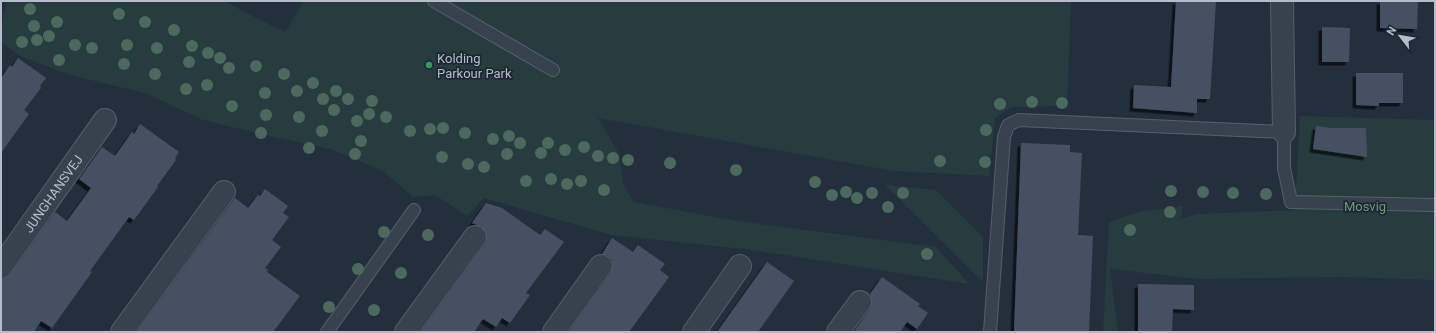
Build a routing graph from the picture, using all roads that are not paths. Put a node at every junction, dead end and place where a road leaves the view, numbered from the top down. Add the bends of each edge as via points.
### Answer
1 (434, 1) edge
2 (1282, 1) edge
3 (553, 70) dead end
4 (105, 120) dead end
5 (1284, 132) junction
6 (224, 192) dead end
7 (1435, 205) edge
8 (414, 210) dead end
9 (475, 237) dead end
10 (601, 266) dead end
11 (740, 266) dead end
12 (1, 267) edge
13 (860, 302) dead end
14 (122, 332) edge
15 (327, 332) edge
16 (406, 332) edge
17 (554, 332) edge
18 (694, 332) edge
19 (838, 332) edge
20 (990, 332) edge

1 - 3 lane
2 - 5 street
4 - 12 street, JUNGHANSVEJ
5 - 7 lane via 1284,168 1291,202
5 - 20 lane via 1019,120 1008,125 1004,137
6 - 14 street
8 - 15 lane
9 - 16 street
10 - 17 street
11 - 18 street
13 - 19 street

